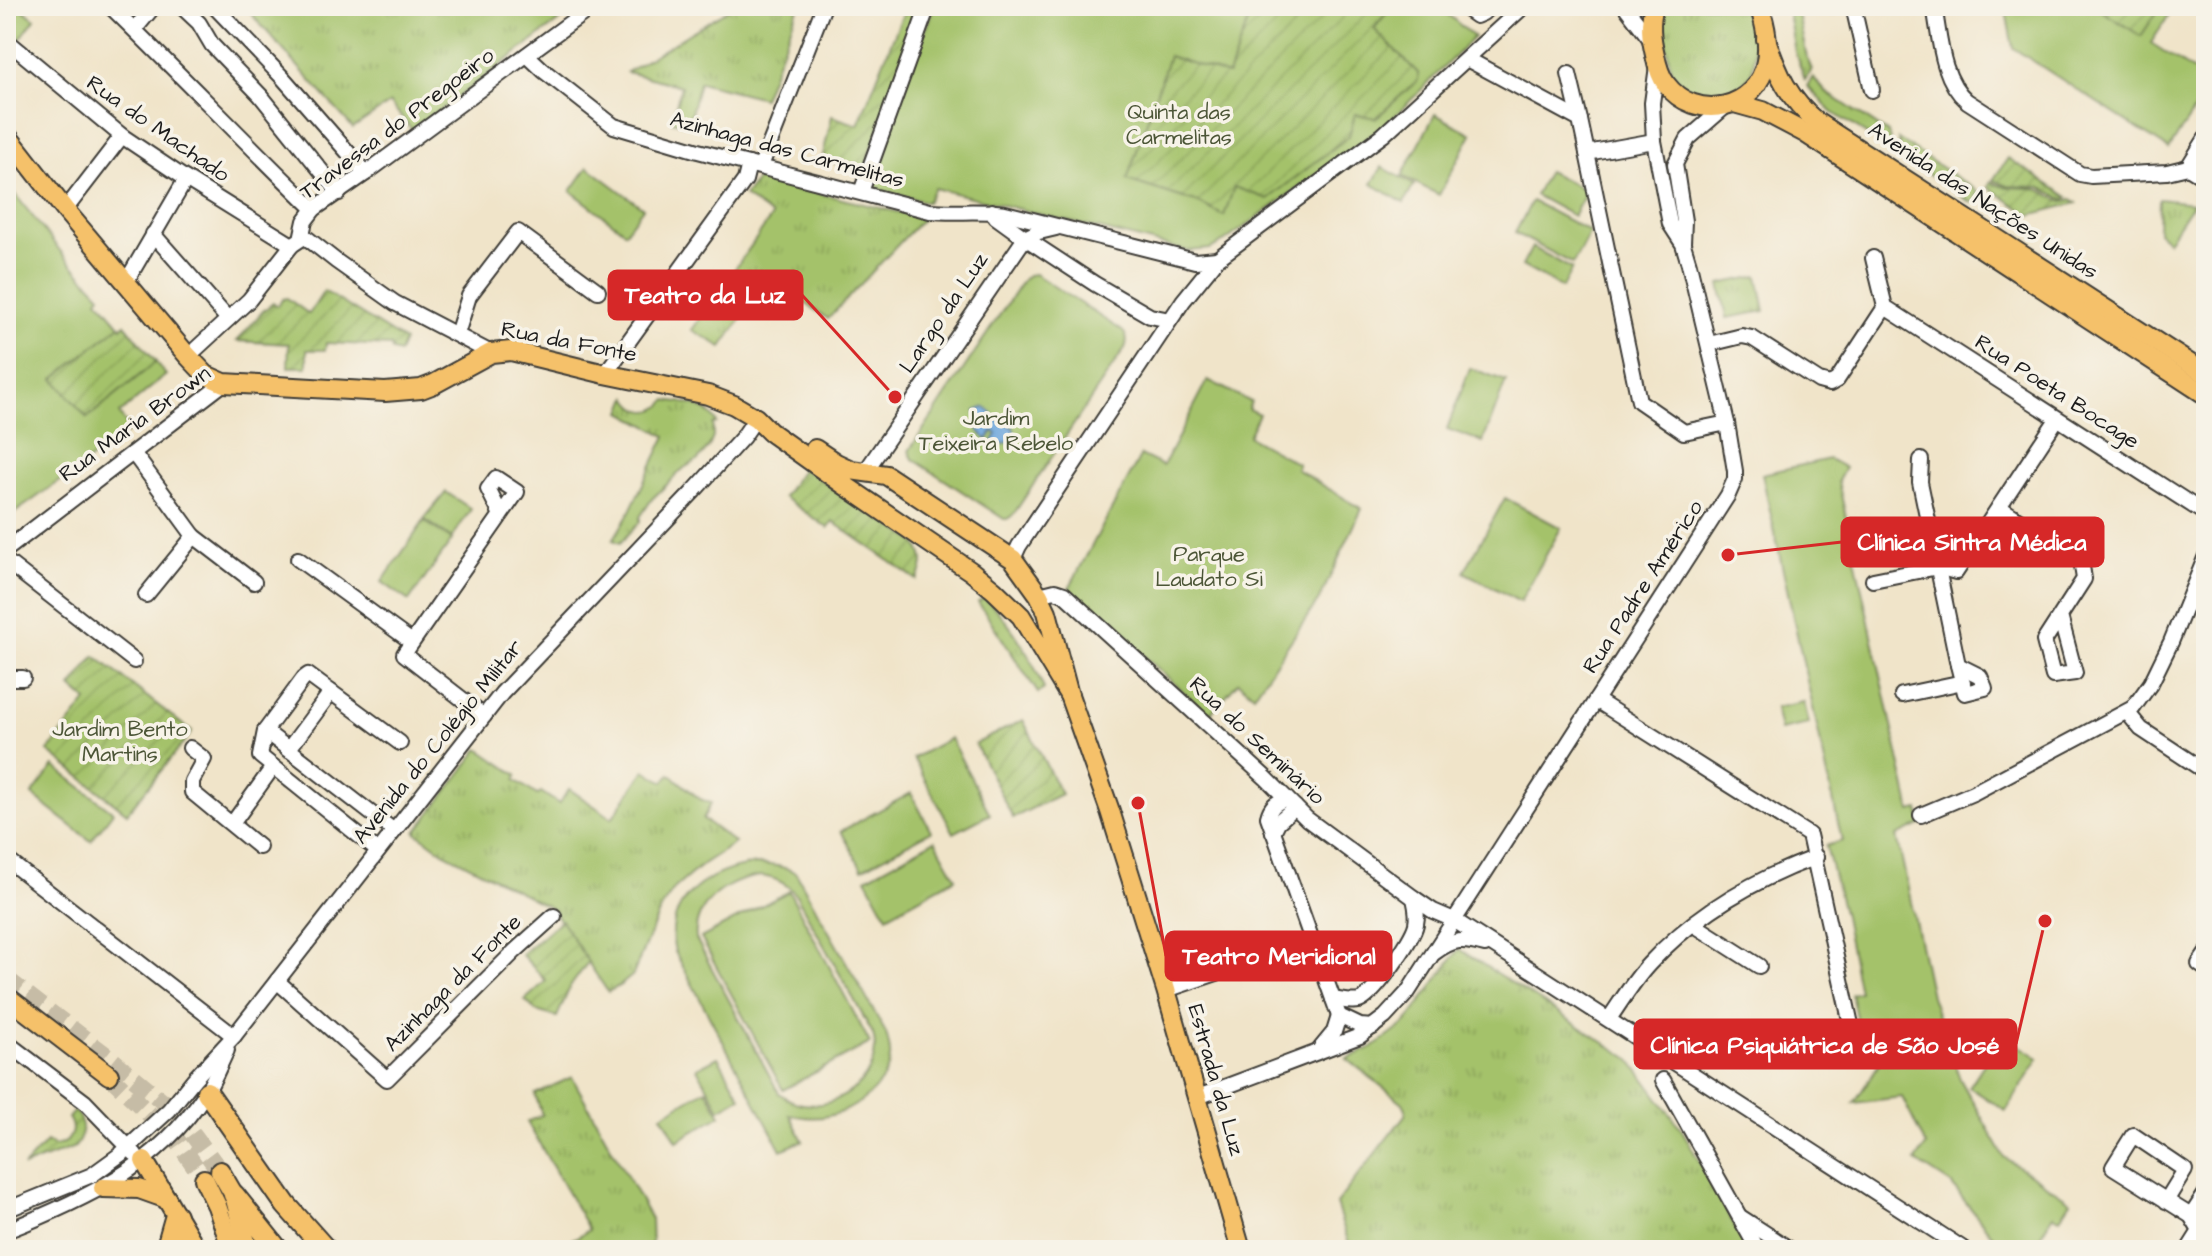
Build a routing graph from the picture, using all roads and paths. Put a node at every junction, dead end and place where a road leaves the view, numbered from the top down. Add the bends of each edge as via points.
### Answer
1 (110, 6) edge
2 (154, 6) edge
3 (181, 6) edge
4 (593, 6) edge
5 (824, 6) edge
6 (928, 6) edge
7 (1462, 6) edge
8 (1490, 6) edge
9 (1524, 6) edge
10 (1625, 6) edge
11 (1654, 6) edge
12 (1853, 6) edge
13 (1934, 6) edge
14 (215, 7) edge
15 (1760, 8) edge
16 (199, 23) junction
17 (135, 29) junction
18 (1766, 39) junction
19 (6, 40) edge
20 (1651, 40) junction
21 (527, 55) junction
22 (1467, 59) junction
23 (1657, 66) junction
24 (1569, 74) dead end
25 (1872, 90) dead end
26 (1730, 104) junction
27 (1580, 120) junction
28 (122, 136) junction
29 (2206, 138) edge
30 (8, 139) edge
31 (1654, 141) junction
32 (1587, 153) junction
33 (755, 165) junction
34 (2188, 167) junction
35 (366, 173) junction
36 (2206, 178) edge
37 (186, 179) junction
38 (861, 192) junction
39 (339, 193) junction
40 (65, 210) junction
41 (992, 211) junction
42 (1060, 227) junction
43 (303, 230) junction
44 (153, 234) junction
45 (1025, 238) junction
46 (1683, 244) junction
47 (1172, 255) junction
48 (1873, 258) dead end
49 (1217, 259) junction
50 (126, 282) junction
51 (598, 291) dead end
52 (1183, 301) junction
53 (1885, 307) junction
54 (228, 319) junction
55 (1170, 320) junction
56 (457, 334) junction
57 (1709, 344) junction
58 (196, 349) dead end
59 (491, 353) junction
60 (605, 374) junction
61 (2206, 374) edge
62 (224, 383) junction
63 (2206, 395) edge
64 (756, 418) junction
65 (2057, 419) junction
66 (1727, 423) junction
67 (134, 454) junction
68 (1921, 460) dead end
69 (865, 472) junction
70 (869, 501) junction
71 (1999, 507) junction
72 (2206, 514) edge
73 (501, 515) dead end
74 (194, 536) junction
75 (6, 550) edge
76 (2206, 556) edge
77 (298, 559) dead end
78 (1013, 559) junction
79 (6, 561) edge
80 (1938, 567) junction
81 (972, 572) junction
82 (1873, 580) dead end
83 (254, 582) dead end
84 (146, 595) dead end
85 (1039, 595) junction
86 (2060, 616) dead end
87 (412, 642) junction
88 (134, 661) dead end
89 (1958, 665) junction
90 (6, 678) edge
91 (23, 678) dead end
92 (1963, 682) junction
93 (331, 692) junction
94 (1069, 695) junction
95 (1902, 695) dead end
96 (1596, 700) junction
97 (2127, 712) junction
98 (484, 716) junction
99 (265, 731) junction
100 (400, 743) dead end
101 (190, 748) dead end
102 (288, 750) junction
103 (273, 767) junction
104 (2204, 767) edge
105 (1291, 802) junction
106 (1921, 815) dead end
107 (232, 824) junction
108 (394, 831) junction
109 (259, 847) dead end
110 (378, 851) junction
111 (1816, 857) junction
112 (8, 862) edge
113 (1414, 898) junction
114 (554, 916) dead end
115 (1454, 920) junction
116 (1693, 924) junction
117 (1312, 941) junction
118 (1496, 948) junction
119 (2206, 954) edge
120 (1431, 955) junction
121 (1759, 966) dead end
122 (2206, 969) edge
123 (277, 981) junction
124 (1166, 990) junction
125 (6, 996) edge
126 (1333, 999) junction
127 (1339, 1016) junction
128 (1609, 1019) junction
129 (1373, 1027) junction
130 (1852, 1029) dead end
131 (234, 1036) junction
132 (6, 1042) edge
133 (1316, 1053) junction
134 (109, 1075) tunnel mouth
135 (1663, 1080) dead end
136 (207, 1092) junction
137 (1198, 1097) junction
138 (128, 1148) junction
139 (144, 1161) junction
140 (103, 1188) junction
141 (2206, 1193) edge
142 (234, 1195) junction
143 (2166, 1201) junction
144 (171, 1207) junction
145 (6, 1210) edge
146 (1738, 1216) junction
147 (2191, 1216) junction
148 (6, 1231) edge
149 (2203, 1233) edge
150 (166, 1250) edge
151 (197, 1250) edge
152 (232, 1250) edge
153 (248, 1250) edge
154 (278, 1250) edge
155 (326, 1250) edge
156 (1241, 1250) edge
157 (1758, 1250) edge
158 (1791, 1250) edge
159 (1965, 1250) edge
160 (2188, 1250) edge

1 - 17 street
2 - 17 street
3 - 16 street
4 - 21 street, Travessa do Pregoeiro
5 - 33 street
6 - 38 street
7 - 8 street via 1476,16
9 - 22 street
10 - 20 street
11 - 20 main road
12 - 25 street
13 - 34 street via 1947,69 1958,92 2080,174
14 - 16 street
14 - 35 street
15 - 18 main road
16 - 39 street
17 - 43 street via 227,124
18 - 26 main road via 1759,81
18 - 61 main road, Avenida das Nações Unidas via 1784,84 1818,123
19 - 28 street, Rua do Machado
20 - 23 main road
21 - 33 street, Azinhaga das Carmelitas via 614,126
21 - 35 street, Travessa do Pregoeiro
22 - 27 street
22 - 49 street via 1383,135
23 - 26 main road, Avenida das Nações Unidas via 1682,99 1700,107
23 - 31 street, Rua Padre Américo
24 - 27 street
26 - 46 street, Rua Padre Américo via 1688,139 1675,164
26 - 63 main road, Avenida das Nações Unidas via 1763,111 1805,133
27 - 32 street
28 - 37 street, Rua do Machado
28 - 40 street
29 - 34 street
30 - 40 main road
31 - 32 street
31 - 46 street, Rua Padre Américo via 1670,224
32 - 66 street via 1639,401 1684,432
33 - 38 street, Azinhaga das Carmelitas
33 - 60 street
34 - 36 street
35 - 39 street, Travessa do Pregoeiro
37 - 43 street, Rua do Machado
37 - 44 street
38 - 41 street, Azinhaga das Carmelitas via 930,211
39 - 43 street, Travessa do Pregoeiro
40 - 50 main road
41 - 42 street, Azinhaga das Carmelitas
41 - 45 street
42 - 45 street
42 - 47 street
43 - 54 street, Travessa do Pregoeiro
43 - 56 street, Rua da Fonte via 395,303
44 - 50 street
44 - 54 street
45 - 55 street via 1150,316
45 - 69 street, Largo da Luz
46 - 57 street, Rua Padre Américo
47 - 49 street
47 - 52 street via 1190,278
48 - 53 street
49 - 52 street
50 - 62 main road via 193,363
51 - 56 street via 518,232 469,296
52 - 55 street
53 - 57 street via 1830,384 1752,338
53 - 65 street, Rua Poeta Bocage
54 - 58 street, Travessa do Pregoeiro
55 - 78 street
56 - 59 street, Rua da Fonte
57 - 66 street, Rua Padre Américo
59 - 60 main road, Rua da Fonte via 511,351
59 - 62 main road, Rua Maria Brown via 434,384 405,391
60 - 64 main road, Rua da Fonte via 708,395
62 - 67 street, Rua Maria Brown
64 - 69 main road, Rua da Fonte via 836,463
64 - 70 main road, Rua da Fonte
64 - 98 street, Avenida do Colégio Militar
65 - 71 street
65 - 72 street, Rua Poeta Bocage
66 - 96 street, Rua Padre Américo via 1735,479 1728,495
67 - 74 street
67 - 75 street, Rua Maria Brown
68 - 80 street via 1920,482
69 - 70 main road
69 - 78 main road via 886,475
70 - 81 main road
71 - 80 street via 1956,572
71 - 86 street via 2081,560 2084,579
73 - 87 street
74 - 83 street
74 - 84 street
76 - 97 street via 2151,683
77 - 87 street
78 - 81 main road via 992,573
78 - 85 main road, Estrada da Luz
79 - 88 street
80 - 82 street
80 - 89 street
81 - 94 main road, Estrada da Luz via 1021,616
85 - 94 main road, Estrada da Luz
85 - 105 street, Rua do Seminário via 1064,594
87 - 98 street via 404,654
89 - 92 street
89 - 92 street via 1980,676 1985,688 1965,693
90 - 91 street
92 - 95 street
93 - 99 street via 308,675
93 - 100 street
93 - 102 street
94 - 124 main road, Estrada da Luz
96 - 111 street via 1809,835
96 - 115 street, Rua Padre Américo
97 - 104 street via 2141,729
97 - 106 street
98 - 108 street, Avenida do Colégio Militar
99 - 102 street
99 - 103 street via 260,756
101 - 107 street via 204,759 192,792
102 - 108 street
103 - 107 street
103 - 110 street
105 - 113 street, Rua do Seminário
105 - 117 street via 1273,804 1268,817
107 - 109 street
108 - 110 street, Avenida do Colégio Militar
110 - 123 street, Avenida do Colégio Militar
111 - 116 street via 1741,892
111 - 130 street
112 - 131 street
113 - 115 street, Rua do Seminário
113 - 126 street via 1417,922 1380,984 1359,1001
114 - 123 street, Azinhaga da Fonte via 387,1079
115 - 118 street, Rua do Seminário
115 - 120 street, Rua Padre Américo
116 - 121 street
116 - 128 street via 1648,965
117 - 124 street
117 - 126 street
118 - 120 street via 1457,940
118 - 128 street, Rua do Seminário
119 - 122 street via 2199,964
120 - 129 street, Rua Padre Américo via 1396,1006
123 - 131 street, Avenida do Colégio Militar
124 - 137 main road, Estrada da Luz
125 - 134 main road
126 - 127 street
127 - 129 street
127 - 133 street via 1334,1032
128 - 159 street, Rua do Seminário
129 - 133 street, Rua Padre Américo
131 - 136 street, Avenida do Colégio Militar
131 - 138 street, Avenida do Colégio Militar
132 - 138 street via 85,1102
133 - 137 street, Rua Padre Américo
135 - 146 street
136 - 139 street, Avenida do Colégio Militar
136 - 155 highway via 286,1205
137 - 156 main road, Estrada da Luz
138 - 139 street
138 - 145 street, Avenida do Colégio Militar via 92,1175
139 - 140 street, Avenida do Colégio Militar
139 - 144 main road
140 - 144 main road via 139,1189
140 - 148 street, Avenida do Colégio Militar
141 - 147 street
142 - 152 main road via 212,1175
142 - 153 main road
142 - 154 highway
143 - 143 street via 2185,1170 2133,1135 2113,1167
143 - 147 street
144 - 150 highway
144 - 151 main road
146 - 157 street
146 - 158 street
147 - 149 street
149 - 160 street

